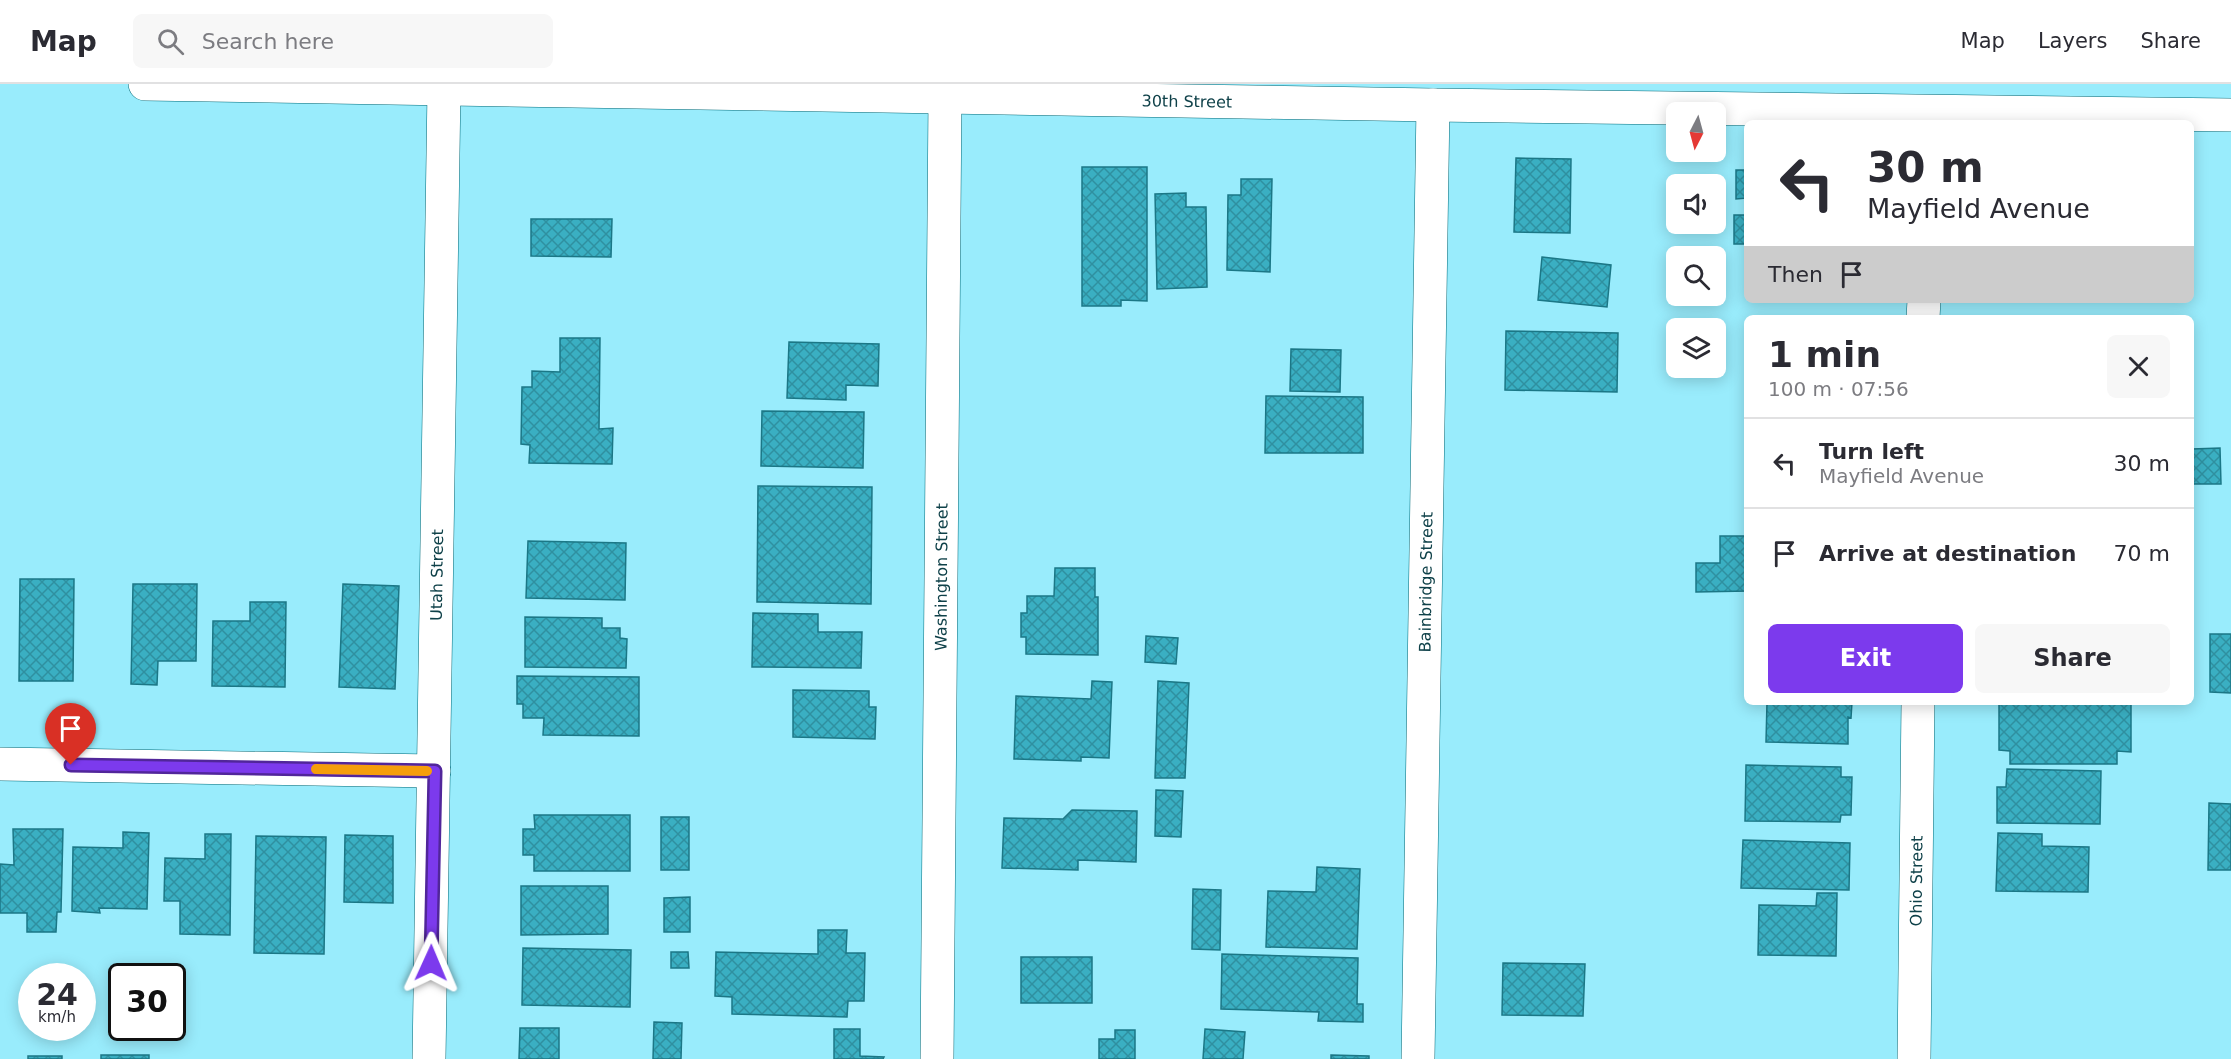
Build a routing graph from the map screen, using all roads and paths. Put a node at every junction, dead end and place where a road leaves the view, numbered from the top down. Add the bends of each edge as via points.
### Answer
1 (145, 84) edge
2 (444, 89) junction
3 (945, 98) junction
4 (1433, 105) junction
5 (2231, 115) edge
6 (1926, 117) edge
7 (1918, 705) edge
8 (0, 764) edge
9 (435, 771) junction
10 (429, 1059) edge
11 (937, 1059) edge
12 (1418, 1059) edge
13 (1914, 1059) edge

1 - 2 street, 30th Street
2 - 3 street, 30th Street
2 - 9 street, Utah Street
3 - 4 street, 30th Street
3 - 11 street, Washington Street
4 - 6 street, 30th Street
4 - 12 street, Bainbridge Street
5 - 6 street, 30th Street
7 - 13 street, Ohio Street
8 - 9 street
9 - 10 street, Utah Street

